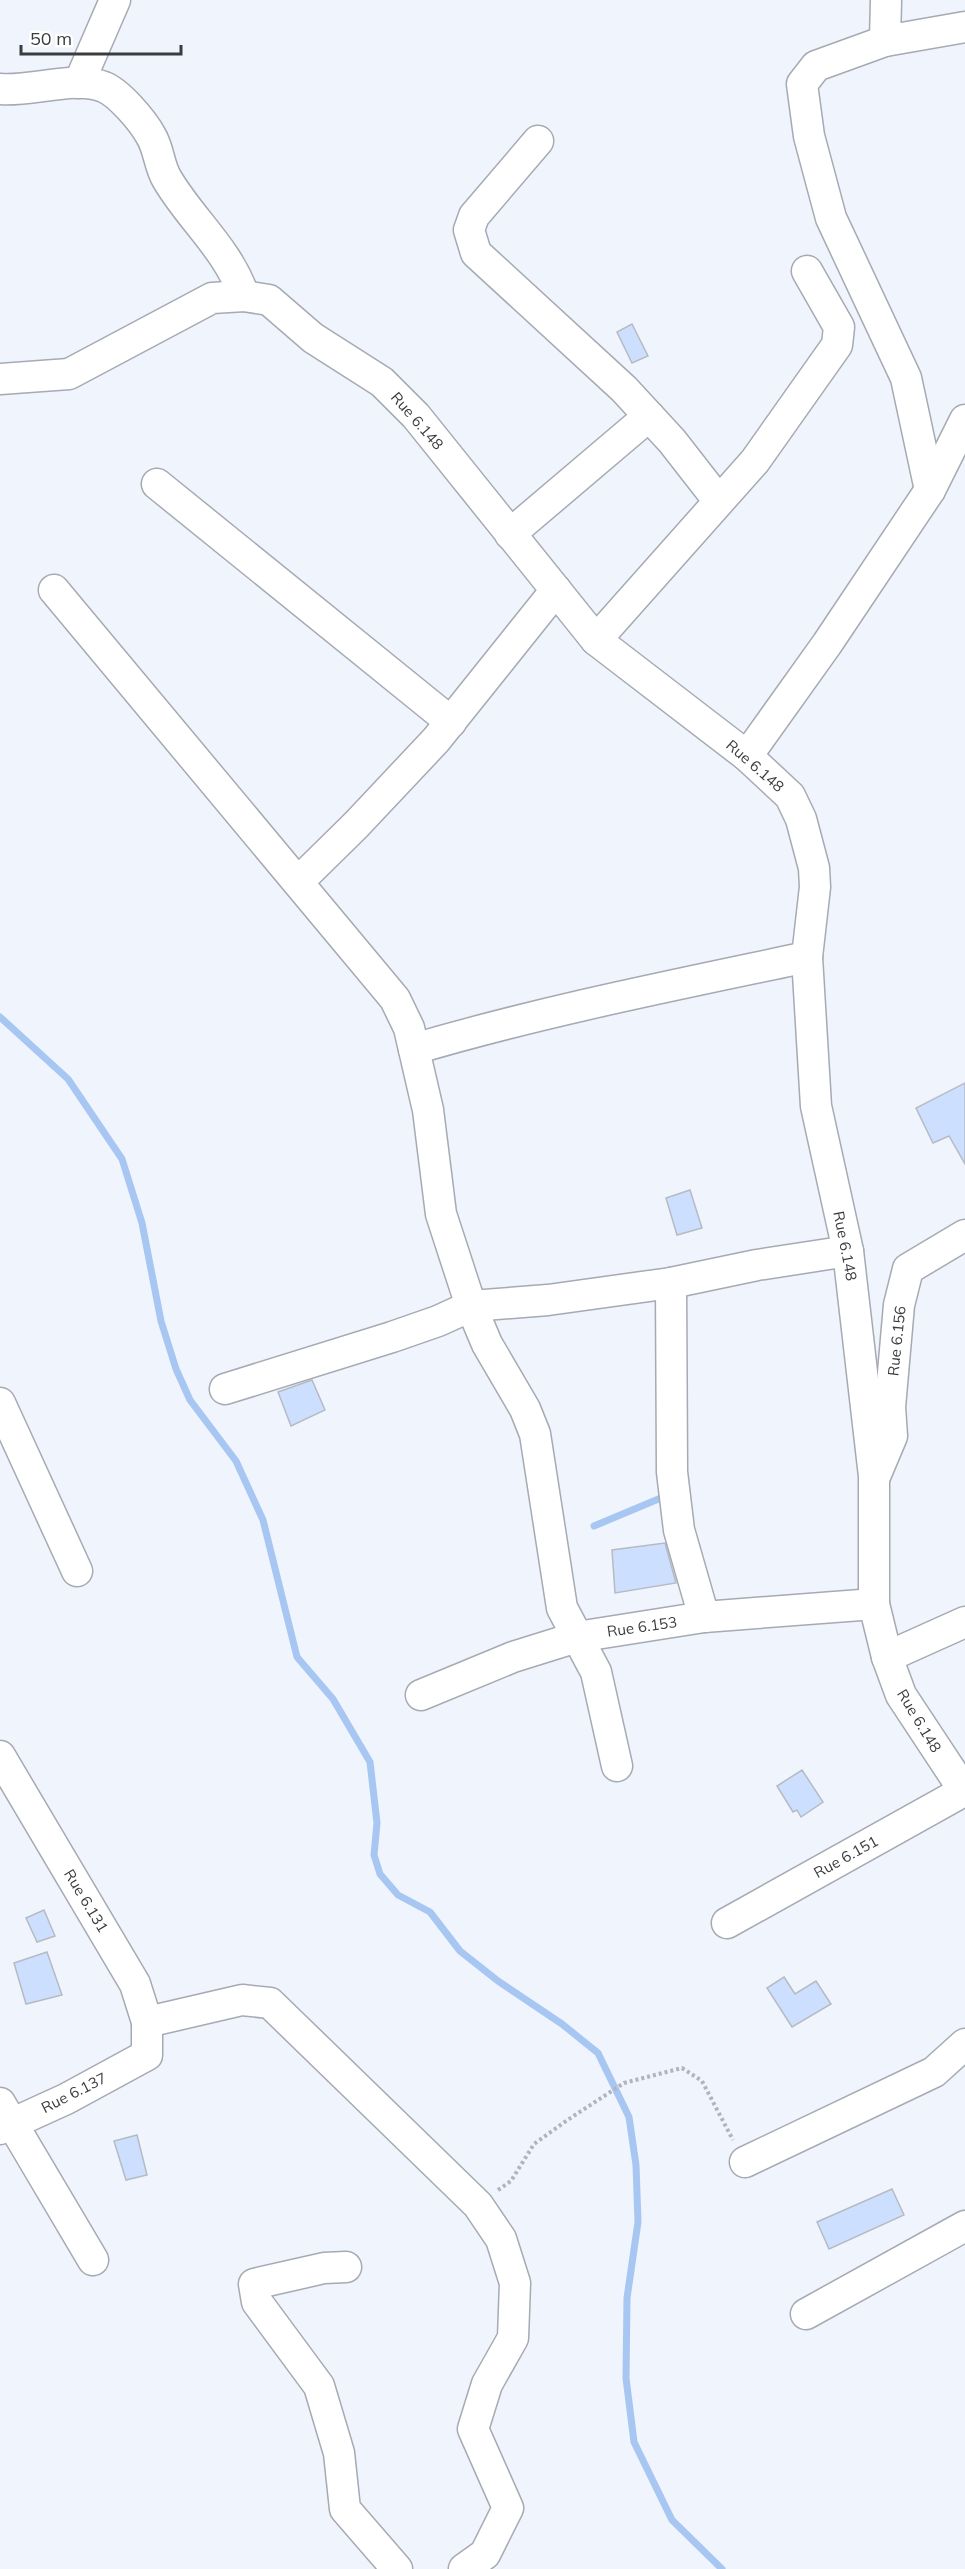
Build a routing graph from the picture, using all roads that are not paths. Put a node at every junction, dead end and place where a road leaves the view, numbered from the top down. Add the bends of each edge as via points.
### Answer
1 (115, 0) edge
2 (886, 0) edge
3 (965, 27) edge
4 (885, 41) junction
5 (79, 83) junction
6 (0, 89) edge
7 (538, 141) dead end
8 (807, 271) dead end
9 (244, 296) junction
10 (0, 379) edge
11 (649, 416) junction
12 (965, 420) edge
13 (157, 484) dead end
14 (930, 490) junction
15 (718, 500) junction
16 (510, 534) junction
17 (54, 590) dead end
18 (556, 590) junction
19 (596, 640) junction
20 (451, 722) junction
21 (747, 756) junction
22 (298, 882) junction
23 (807, 957) junction
24 (414, 1049) junction
25 (965, 1235) edge
26 (848, 1251) junction
27 (671, 1284) junction
28 (471, 1306) junction
29 (225, 1389) dead end
30 (0, 1403) edge
31 (874, 1476) junction
32 (77, 1572) dead end
33 (874, 1604) junction
34 (704, 1617) junction
35 (965, 1622) edge
36 (577, 1636) junction
37 (887, 1657) junction
38 (421, 1695) dead end
39 (0, 1756) edge
40 (954, 1757) edge
41 (617, 1766) dead end
42 (964, 1792) edge
43 (727, 1923) dead end
44 (147, 2022) junction
45 (965, 2044) edge
46 (147, 2055) joint
47 (4, 2119) edge
48 (745, 2162) road end
49 (965, 2226) edge
50 (93, 2260) dead end
51 (346, 2267) dead end
52 (806, 2314) dead end
53 (397, 2569) edge
54 (464, 2569) edge

1 - 5 street
2 - 4 street
3 - 4 street
4 - 14 street via 816,66 802,84 809,136 831,218 906,378
5 - 6 street
5 - 9 street via 104,87 125,103 152,136 166,178 237,273
7 - 11 street via 474,216 469,230 471,243 476,253
8 - 15 street via 839,327 837,345 755,461
9 - 10 street, Rue 6.148 via 212,298 69,374
9 - 16 street, Rue 6.148 via 269,300 313,338 382,382 416,416
11 - 15 street
11 - 16 street
12 - 14 street
13 - 20 street
14 - 21 street
15 - 19 street
16 - 18 street, Rue 6.148
17 - 22 street
18 - 19 street, Rue 6.148
18 - 20 street
19 - 21 street, Rue 6.148
20 - 22 street
21 - 23 street, Rue 6.148 via 790,796 801,819 815,887
22 - 24 street via 395,999
23 - 24 street via 615,998
23 - 26 street, Rue 6.148 via 816,1106
24 - 28 street via 428,1110 441,1214
25 - 31 street, Rue 6.156 via 908,1269 899,1305 890,1407 892,1436
26 - 27 street
26 - 31 street, Rue 6.148
27 - 28 street
27 - 34 street via 672,1472 679,1530
28 - 29 street via 392,1337
28 - 36 street via 535,1434 562,1608
30 - 32 street
31 - 33 street, Rue 6.148
33 - 34 street, Rue 6.153
33 - 37 street, Rue 6.148
34 - 36 street, Rue 6.153
35 - 37 street
36 - 38 street, Rue 6.153
36 - 41 street via 596,1672
37 - 40 street, Rue 6.148 via 901,1695
39 - 44 street, Rue 6.131 via 135,1984
40 - 42 street, Rue 6.148
42 - 43 street, Rue 6.151
44 - 46 street, Rue 6.131
44 - 54 street via 242,2000 270,2003 478,2205 501,2239 515,2283 513,2338 487,2384 473,2429 508,2508 485,2554
45 - 48 street via 934,2072
46 - 47 street, Rue 6.137 via 66,2099
47 - 50 street
49 - 52 street
51 - 53 street via 324,2268 254,2284 257,2302 319,2386 339,2453 345,2509

